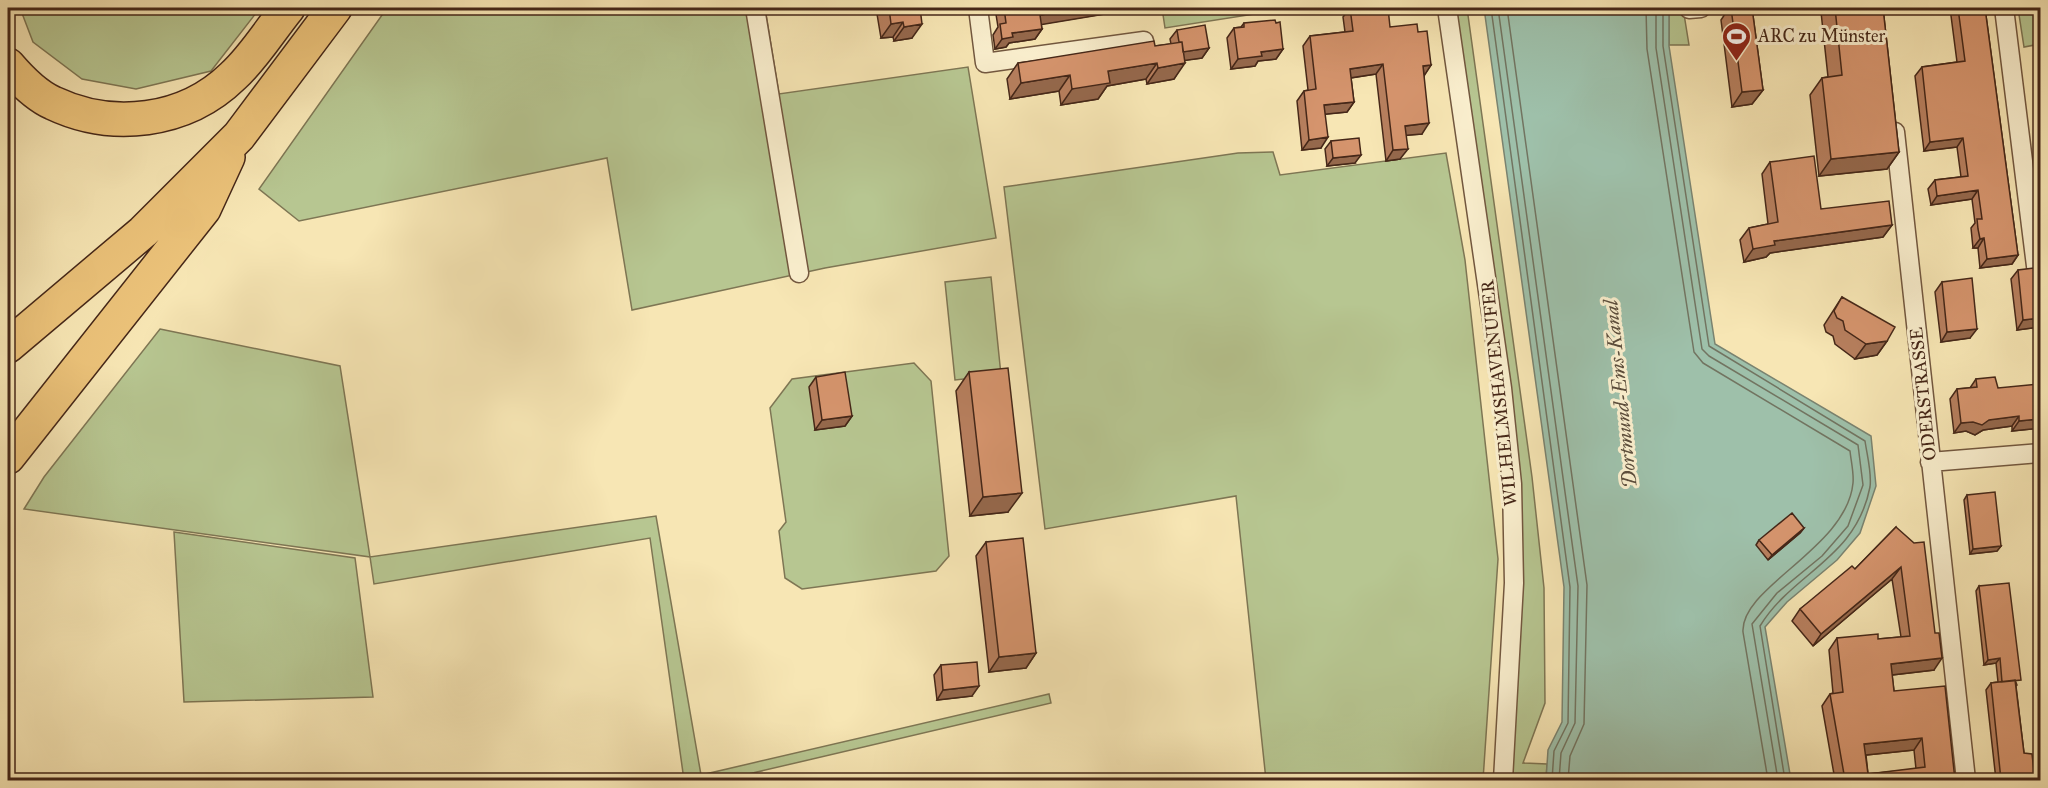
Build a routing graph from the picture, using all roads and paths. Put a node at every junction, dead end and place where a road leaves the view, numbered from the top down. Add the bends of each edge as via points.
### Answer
1 (288, 8) edge
2 (335, 8) edge
3 (755, 8) edge
4 (978, 8) edge
5 (1447, 8) edge
6 (2004, 8) edge
7 (1144, 40) edge
8 (8, 65) edge
9 (1893, 112) edge
10 (239, 136) junction
11 (799, 273) dead end
12 (2037, 274) edge
13 (8, 346) edge
14 (2040, 453) edge
15 (8, 457) edge
16 (1930, 462) junction
17 (1503, 780) edge
18 (1966, 780) edge

1 - 8 highway via 233,76 201,101 145,119 86,116 51,103
2 - 10 highway
3 - 11 street
4 - 7 street via 985,63
5 - 17 street, WILHELMSHAVENUFER via 1502,388 1512,484 1514,583
6 - 12 street
9 - 16 street, ODERSTRASSE
10 - 13 highway via 143,232
10 - 15 highway via 204,208
14 - 16 street
16 - 18 street, ODERSTRASSE

